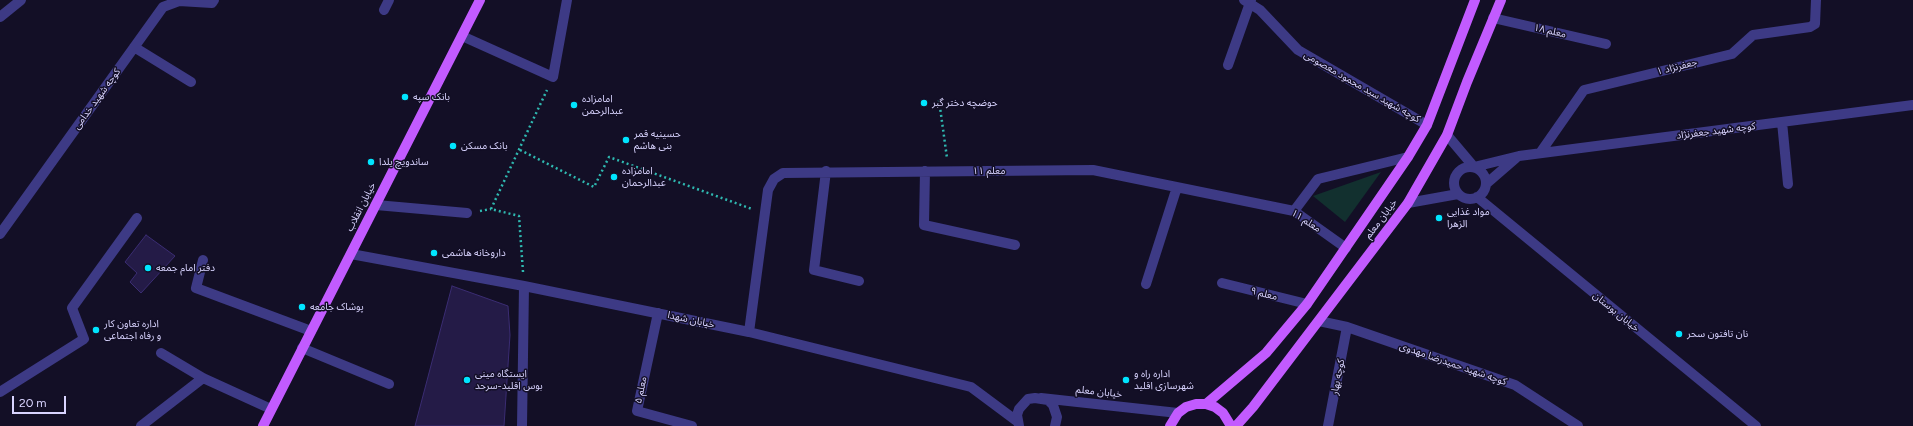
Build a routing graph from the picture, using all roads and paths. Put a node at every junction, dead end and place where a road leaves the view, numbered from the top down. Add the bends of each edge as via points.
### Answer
1 (21, 0) edge
2 (214, 0) edge
3 (389, 0) edge
4 (480, 0) edge
5 (567, 0) edge
6 (1475, 0) edge
7 (1501, 0) edge
8 (1816, 0) edge
9 (1248, 1) edge
10 (384, 10) dead end
11 (0, 17) edge
12 (1493, 18) junction
13 (462, 36) junction
14 (1606, 44) dead end
15 (134, 47) junction
16 (1228, 65) dead end
17 (553, 77) junction
18 (191, 82) dead end
19 (939, 100) dead end
20 (1913, 106) edge
21 (1782, 122) junction
22 (1427, 125) junction
23 (1447, 135) junction
24 (520, 150) junction
25 (1540, 153) junction
26 (1519, 156) junction
27 (1408, 157) junction
28 (1474, 167) junction
29 (826, 171) junction
30 (925, 171) junction
31 (948, 171) junction
32 (1486, 184) junction
33 (1788, 184) dead end
34 (1177, 187) junction
35 (1458, 194) junction
36 (1477, 197) junction
37 (1408, 203) junction
38 (376, 205) junction
39 (1294, 211) junction
40 (467, 213) dead end
41 (764, 214) junction
42 (136, 218) dead end
43 (0, 234) edge
44 (1015, 245) dead end
45 (1346, 248) junction
46 (351, 254) junction
47 (203, 260) dead end
48 (859, 281) dead end
49 (1222, 283) dead end
50 (1146, 284) dead end
51 (524, 286) junction
52 (1307, 304) junction
53 (658, 314) junction
54 (1319, 321) junction
55 (1347, 327) junction
56 (311, 331) junction
57 (749, 332) junction
58 (302, 348) junction
59 (161, 353) dead end
60 (203, 378) junction
61 (389, 384) dead end
62 (0, 392) edge
63 (1042, 398) junction
64 (1206, 404) junction
65 (271, 410) junction
66 (1178, 413) junction
67 (677, 424) edge
68 (1018, 424) edge
69 (141, 426) edge
70 (263, 426) edge
71 (522, 426) edge
72 (692, 426) edge
73 (1055, 426) edge
74 (1170, 426) edge
75 (1231, 426) edge
76 (1236, 426) edge
77 (1328, 426) edge
78 (1578, 426) edge
79 (1756, 426) edge

1 - 11 street
2 - 15 street, کوچه شهید خدامی via 212,3 179,1 163,7
3 - 10 street
4 - 13 main road, خیابان انقلاب
5 - 17 street
6 - 22 main road, خیابان معلم
7 - 12 main road, خیابان معلم
8 - 25 street, جعفرنژاد ۱ via 1814,24 1810,27 1753,35 1732,54 1584,90
9 - 16 street
9 - 22 street, کوچه شهید سید محمود معصومی via 1298,50
12 - 14 street, معلم ۱۸
12 - 23 main road, خیابان معلم
13 - 17 street
13 - 38 main road, خیابان انقلاب
15 - 18 street
15 - 43 street, کوچه شهید خدامی
17 - 24 path
19 - 31 path
20 - 21 street, کوچه شهید جعفرنژاد
21 - 25 street, کوچه شهید جعفرنژاد
21 - 33 street
22 - 27 main road, خیابان معلم
23 - 28 street
23 - 37 main road, خیابان معلم
24 - 41 path via 594,187 609,157
24 - 51 path via 491,210 519,216
25 - 26 street, کوچه شهید جعفرنژاد
26 - 28 street, کوچه شهید جعفرنژاد
26 - 32 street
27 - 39 street via 1318,179
27 - 45 main road, خیابان معلم
28 - 32 street via 1483,173
28 - 35 street via 1463,168 1456,175 1454,185
29 - 30 street, معلم ۱۱
29 - 41 street, معلم ۱۱ via 783,173 774,179 768,190
29 - 48 street via 814,270
30 - 31 street, معلم ۱۱
30 - 44 street via 924,225
31 - 34 street, معلم ۱۱ via 1093,170
32 - 36 street via 1485,189
34 - 39 street, معلم ۱۱
34 - 50 street
35 - 36 street via 1467,199
35 - 37 street
36 - 79 street, خیابان بوستان
37 - 54 main road, خیابان معلم
38 - 40 street
38 - 46 main road, خیابان انقلاب
39 - 45 street, معلم ۱۱
41 - 57 street, معلم ۱۱
42 - 62 street via 72,308 84,339
45 - 52 main road, خیابان معلم
46 - 51 street, خیابان شهدا
46 - 56 main road, خیابان انقلاب
47 - 56 street via 196,288
49 - 52 street, معلم ۹
51 - 53 street, خیابان شهدا
51 - 71 street
52 - 64 main road, خیابان معلم via 1266,353
53 - 57 street, خیابان شهدا
53 - 67 street, معلم ۵ via 637,411
54 - 55 street, کوچه شهید حمیدرضا مهدوی
54 - 76 main road, خیابان معلم
55 - 77 street, کوچه بهار
55 - 78 street, کوچه شهید حمیدرضا مهدوی via 1516,385
56 - 58 main road, خیابان انقلاب
57 - 68 street, خیابان شهدا via 971,387
58 - 61 street
58 - 65 main road, خیابان انقلاب
59 - 60 street
60 - 65 street
60 - 69 street
63 - 66 street, خیابان معلم
63 - 68 street via 1023,403 1017,415
63 - 73 street via 1048,400 1056,411
64 - 66 main road via 1186,407
64 - 75 main road via 1223,413
65 - 70 main road, خیابان انقلاب
66 - 74 main road
67 - 72 street, معلم ۵

